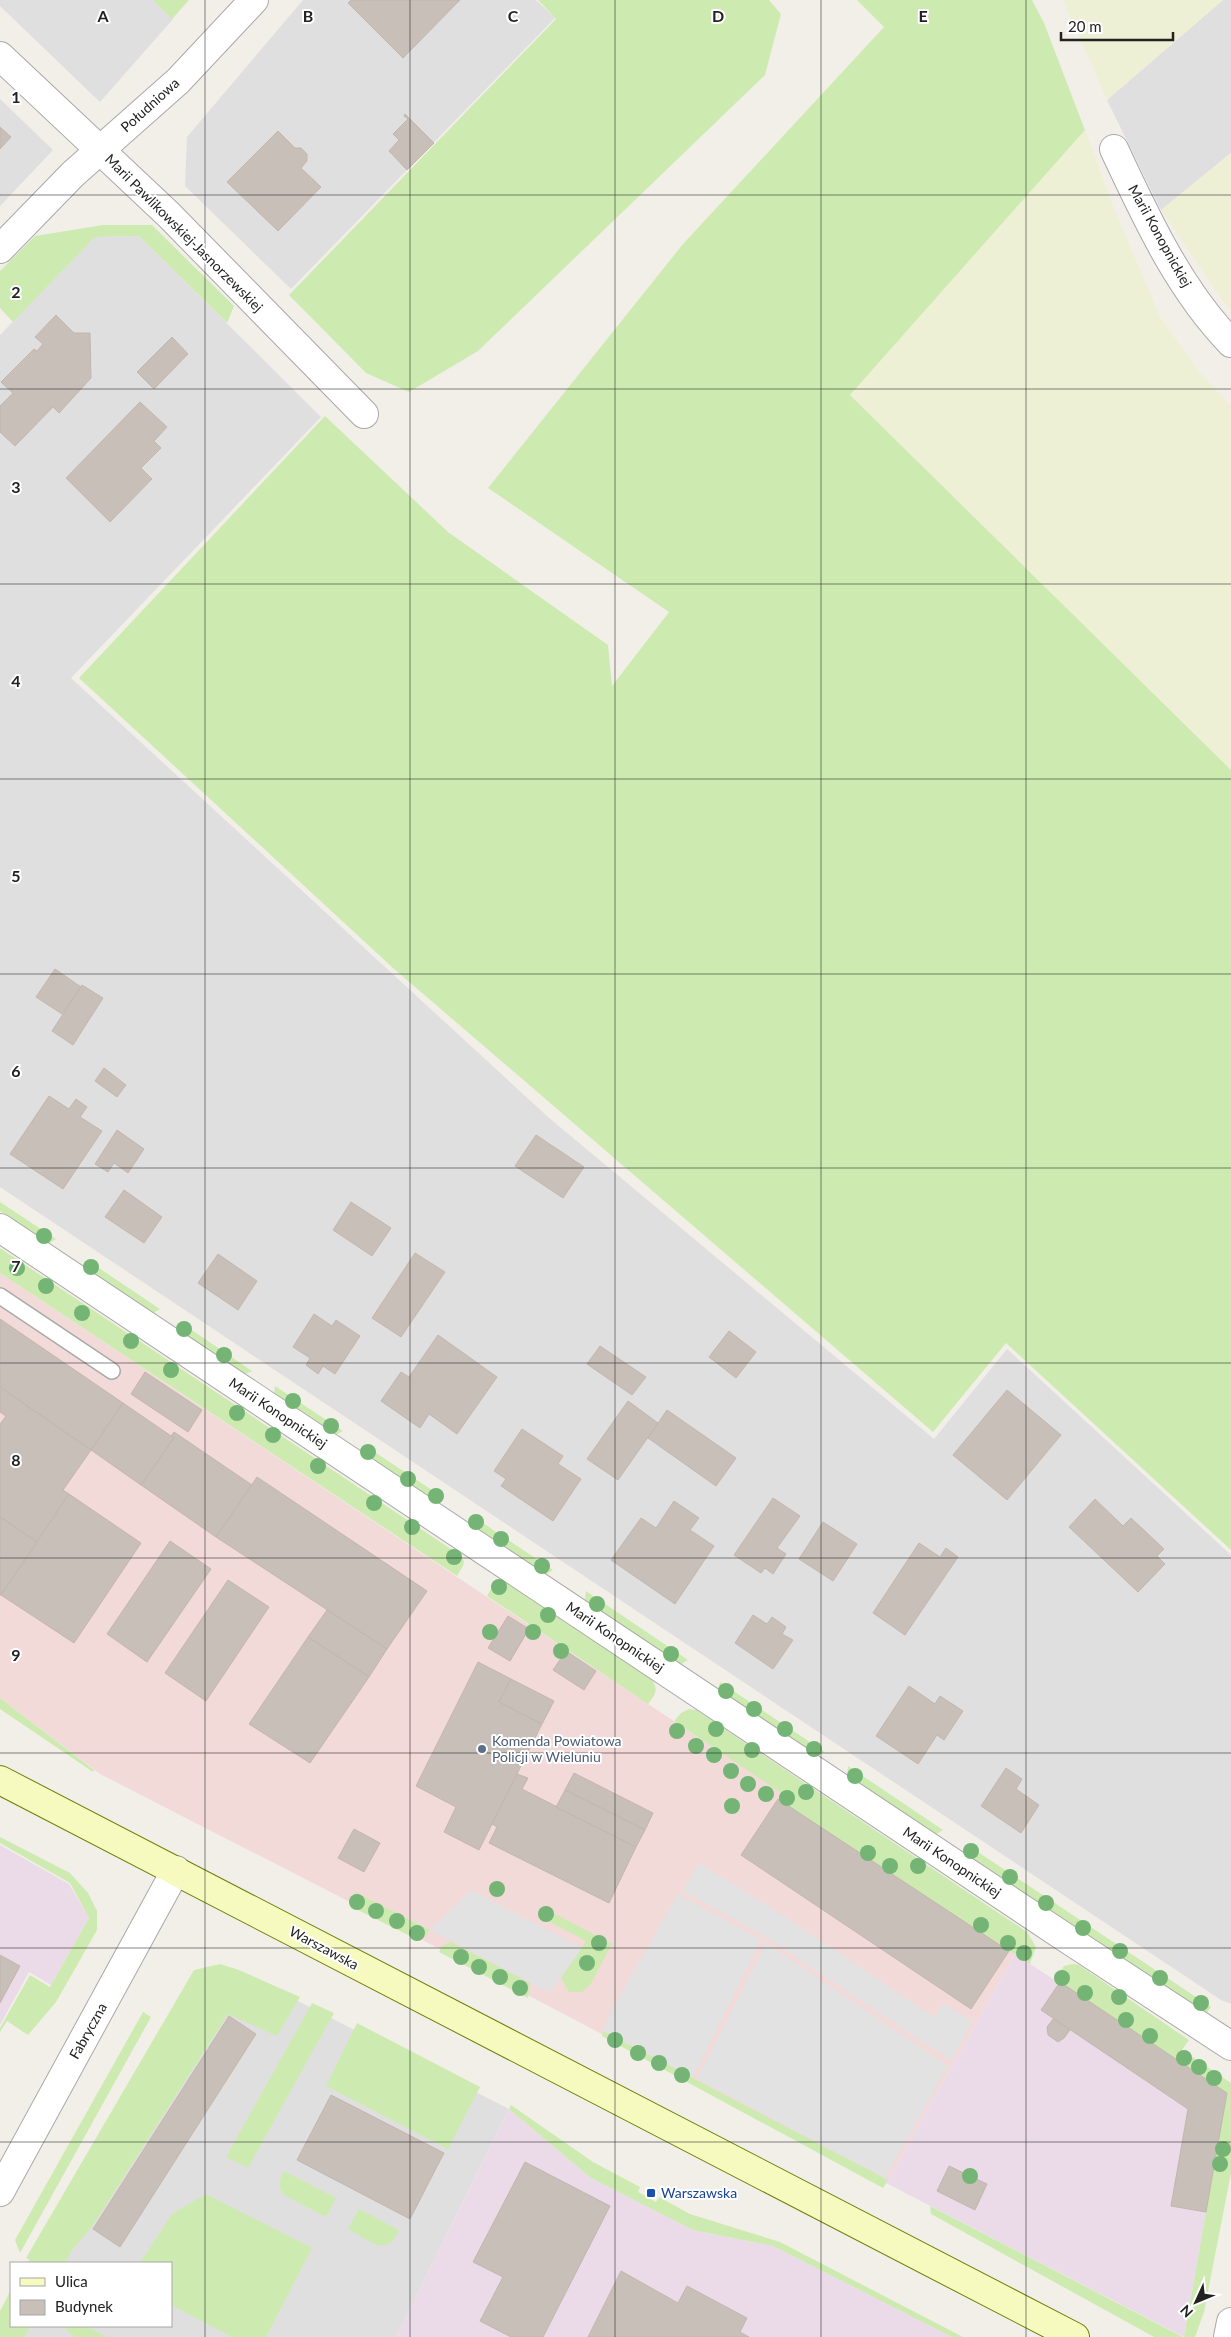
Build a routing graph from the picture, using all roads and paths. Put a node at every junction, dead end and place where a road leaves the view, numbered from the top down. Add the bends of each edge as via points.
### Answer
1 (254, 0) edge
2 (0, 56) edge
3 (1114, 149) dead end
4 (100, 150) junction
5 (0, 249) edge
6 (1231, 343) edge
7 (364, 414) dead end
8 (0, 1228) edge
9 (0, 1296) edge
10 (112, 1371) dead end
11 (0, 1780) edge
12 (176, 1870) junction
13 (1231, 2046) edge
14 (0, 2192) edge
15 (1231, 2322) edge
16 (1075, 2337) edge
17 (1228, 2337) edge

1 - 4 street, Południowa via 178,80
2 - 4 street, Marii Pawlikowskiej-Jasnorzewskiej
3 - 6 street, Marii Konopnickiej via 1170,261
4 - 5 street, Południowa
4 - 7 street, Marii Pawlikowskiej-Jasnorzewskiej via 169,215
8 - 13 street, Marii Konopnickiej
9 - 10 lane
11 - 12 main road, Warszawska
12 - 14 street, Fabryczna
12 - 16 main road, Warszawska
15 - 17 street

